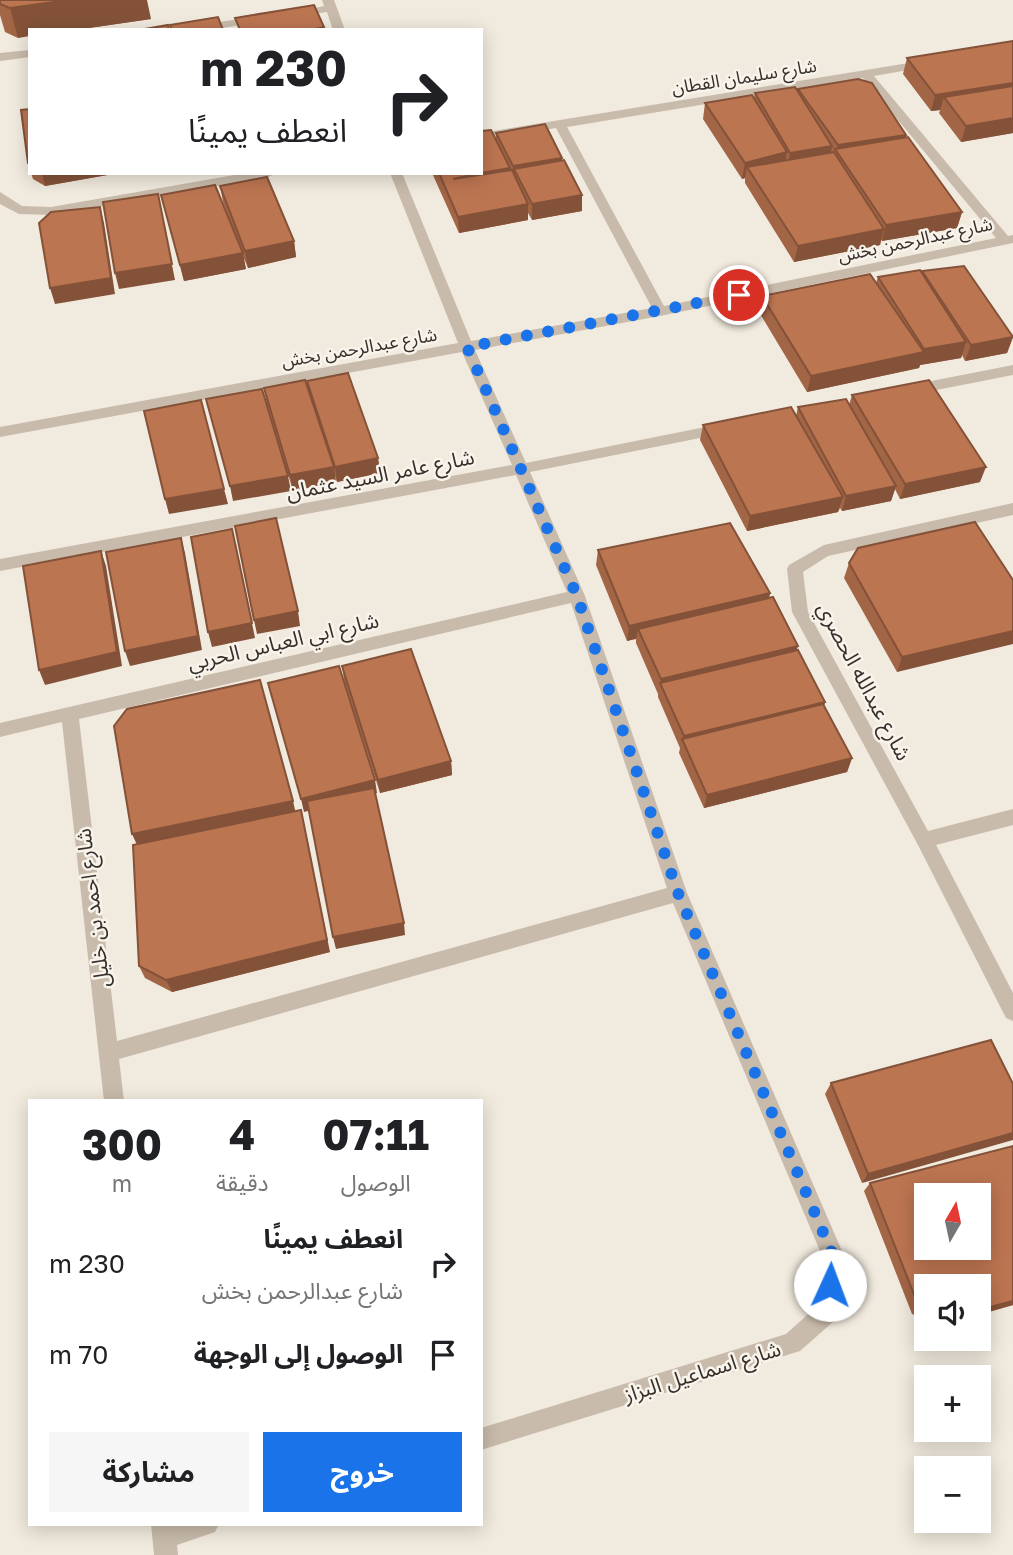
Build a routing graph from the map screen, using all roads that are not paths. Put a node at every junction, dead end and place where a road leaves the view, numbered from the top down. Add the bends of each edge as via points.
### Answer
1 (329, 4) edge
2 (278, 16) edge
3 (265, 18) edge
4 (199, 28) edge
5 (338, 28) edge
6 (28, 53) edge
7 (0, 57) edge
8 (946, 61) edge
9 (866, 74) junction
10 (560, 124) junction
11 (483, 137) edge
12 (258, 175) edge
13 (397, 175) edge
14 (0, 195) edge
15 (5, 206) edge
16 (1009, 240) edge
17 (660, 311) junction
18 (467, 347) junction
19 (1013, 370) edge
20 (890, 394) edge
21 (739, 425) edge
22 (0, 432) edge
23 (520, 469) junction
24 (1013, 509) edge
25 (0, 565) edge
26 (577, 596) junction
27 (70, 715) junction
28 (0, 730) edge
29 (1013, 817) edge
30 (925, 840) junction
31 (678, 893) junction
32 (1013, 1012) edge
33 (109, 1053) junction
34 (114, 1099) edge
35 (483, 1438) edge
36 (201, 1526) edge
37 (164, 1539) edge

1 - 2 street
1 - 5 street
3 - 4 street
6 - 7 street
8 - 9 street, شارع سليمان القطان
9 - 10 street, شارع سليمان القطان
9 - 16 street
10 - 11 street, شارع سليمان القطان
10 - 17 street
12 - 15 street via 51,211
13 - 18 street, شارع اسماعيل البزاز
14 - 15 street
16 - 17 street, شارع عبدالرحمن بخش
17 - 18 street, شارع عبدالرحمن بخش
18 - 22 street, شارع عبدالرحمن بخش
18 - 23 street, شارع اسماعيل البزاز
19 - 20 street
21 - 23 street, شارع عامر السيد عثمان
23 - 25 street, شارع عامر السيد عثمان
23 - 26 street, شارع اسماعيل البزاز
24 - 30 street, شارع عبدالله الحصري via 824,551 795,569 800,612
26 - 27 street, شارع ابي العباس الحربي
26 - 31 street, شارع اسماعيل البزاز
27 - 28 street, شارع ابي العباس الحربي
27 - 33 street, شارع احمد بن خليل
29 - 30 street
30 - 32 street, شارع عبدالله الحصري
31 - 33 street
31 - 35 street, شارع اسماعيل البزاز via 834,1258 826,1313 792,1343
33 - 34 street, شارع احمد بن خليل
36 - 37 street

